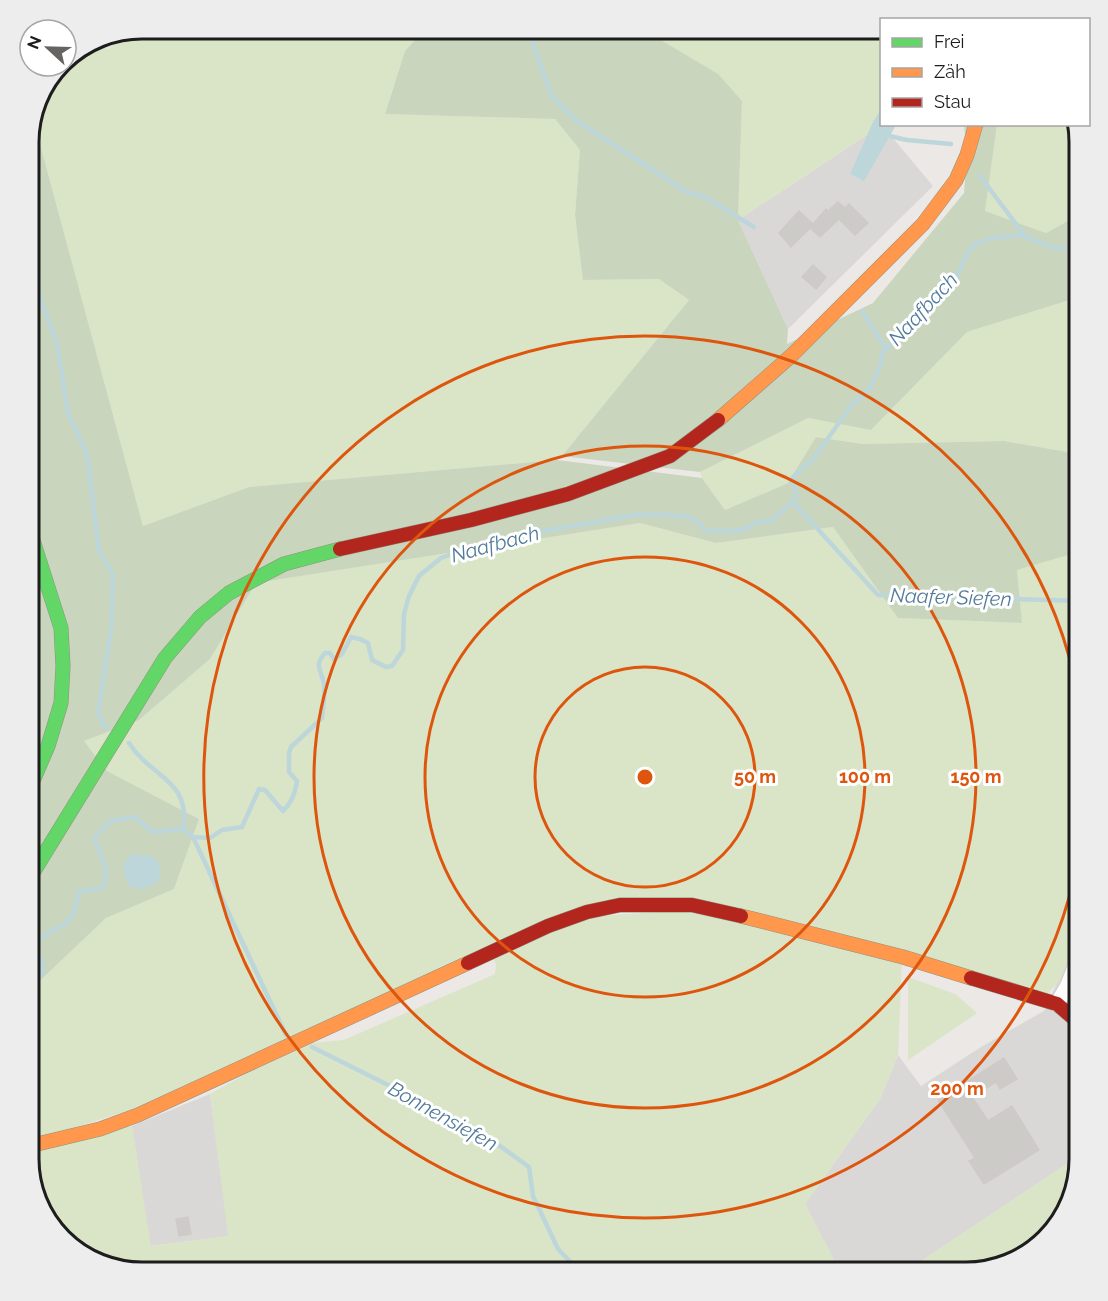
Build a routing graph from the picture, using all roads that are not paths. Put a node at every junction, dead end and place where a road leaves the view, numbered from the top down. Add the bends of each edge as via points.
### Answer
1 (975, 126) edge
2 (39, 558) edge
3 (39, 767) edge
4 (39, 863) edge
5 (1069, 983) edge
6 (1057, 1004) junction
7 (1069, 1014) edge
8 (39, 1143) edge

1 - 4 street via 956,180 923,224 791,356 729,412 670,456 568,494 284,564 229,593 200,617 165,658
2 - 3 street via 62,628 63,666 61,703
5 - 6 street
6 - 7 street
6 - 8 street via 903,957 725,912 692,905 620,905 548,927 138,1114 100,1129

